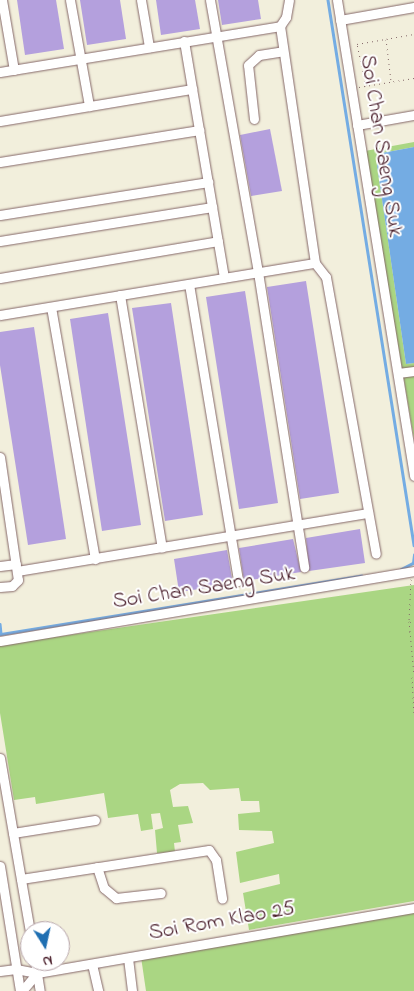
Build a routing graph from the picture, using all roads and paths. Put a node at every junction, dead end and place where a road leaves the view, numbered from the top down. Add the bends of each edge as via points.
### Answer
1 (2, 0) edge
2 (70, 0) edge
3 (141, 0) edge
4 (210, 0) edge
5 (288, 0) edge
6 (337, 0) edge
7 (414, 7) edge
8 (340, 20) junction
9 (280, 26) junction
10 (414, 34) edge
11 (215, 36) junction
12 (386, 39) junction
13 (184, 41) junction
14 (149, 47) junction
15 (283, 51) junction
16 (80, 59) junction
17 (14, 70) junction
18 (0, 72) edge
19 (414, 78) edge
20 (392, 82) junction
21 (366, 86) junction
22 (192, 89) junction
23 (351, 89) junction
24 (89, 106) junction
25 (414, 115) edge
26 (254, 118) dead end
27 (0, 121) edge
28 (357, 125) junction
29 (199, 130) junction
30 (0, 162) edge
31 (208, 182) junction
32 (212, 207) junction
33 (0, 215) edge
34 (0, 240) edge
35 (218, 241) junction
36 (315, 263) junction
37 (258, 272) junction
38 (0, 278) edge
39 (224, 278) junction
40 (189, 284) junction
41 (120, 295) junction
42 (51, 307) junction
43 (0, 315) edge
44 (414, 370) edge
45 (398, 373) junction
46 (0, 457) edge
47 (414, 476) edge
48 (368, 513) junction
49 (297, 526) junction
50 (230, 537) junction
51 (162, 548) junction
52 (376, 554) dead end
53 (95, 559) junction
54 (0, 566) edge
55 (16, 568) junction
56 (304, 568) dead end
57 (413, 572) edge
58 (238, 581) dead end
59 (0, 587) edge
60 (409, 621) junction
61 (414, 625) edge
62 (0, 641) edge
63 (413, 676) edge
64 (414, 713) edge
65 (0, 758) edge
66 (95, 820) dead end
67 (13, 833) junction
68 (0, 866) edge
69 (97, 867) junction
70 (21, 879) junction
71 (161, 893) dead end
72 (222, 899) dead end
73 (414, 908) edge
74 (28, 921) edge
75 (128, 958) junction
76 (92, 964) junction
77 (16, 969) junction
78 (0, 971) edge
79 (37, 973) junction
80 (21, 991) edge
81 (40, 991) edge
82 (47, 991) edge
83 (98, 991) edge
84 (132, 991) edge

1 - 17 street
2 - 16 street
3 - 14 street
4 - 11 street
5 - 9 street via 286,17
6 - 8 street, Soi Chan Saeng Suk
7 - 8 street
8 - 23 street, Soi Chan Saeng Suk
9 - 11 street
9 - 15 street
10 - 12 path
11 - 13 street
11 - 37 street
12 - 20 path
12 - 21 path via 357,44
13 - 14 street
13 - 22 street
14 - 16 street
15 - 26 street via 259,56 248,66
15 - 36 street
16 - 17 street
16 - 24 street
17 - 18 street
19 - 20 path
20 - 21 path
21 - 23 path
22 - 24 street
22 - 29 street
23 - 28 street, Soi Chan Saeng Suk
24 - 27 street
25 - 28 street
28 - 45 street, Soi Chan Saeng Suk
29 - 30 street
29 - 31 street
31 - 32 street
31 - 33 street
32 - 34 street
32 - 35 street
35 - 38 street
35 - 39 street
36 - 37 street
36 - 48 street via 326,277
37 - 39 street
37 - 49 street
39 - 40 street
40 - 41 street
40 - 50 street
41 - 42 street
41 - 51 street
42 - 43 street
42 - 53 street
44 - 45 street
45 - 47 street, Soi Chan Saeng Suk
46 - 55 street
48 - 49 street
48 - 52 street
49 - 50 street
49 - 56 street
50 - 51 street
50 - 58 street
51 - 53 street
53 - 55 street
54 - 55 street
55 - 59 street via 15,583
57 - 60 path
57 - 62 street, Soi Chan Saeng Suk
60 - 61 path
60 - 63 path
63 - 64 path
65 - 67 street
66 - 67 street
67 - 70 street
68 - 77 street
69 - 70 street
69 - 71 street via 104,888 116,898
69 - 72 street via 209,850 216,860
70 - 74 street
73 - 75 street, Soi Rom Klao 25
75 - 76 street, Soi Rom Klao 25
75 - 84 street
76 - 79 street, Soi Rom Klao 25
76 - 83 street
77 - 78 street
77 - 79 street
77 - 80 street
79 - 80 street
79 - 81 street
81 - 82 street

